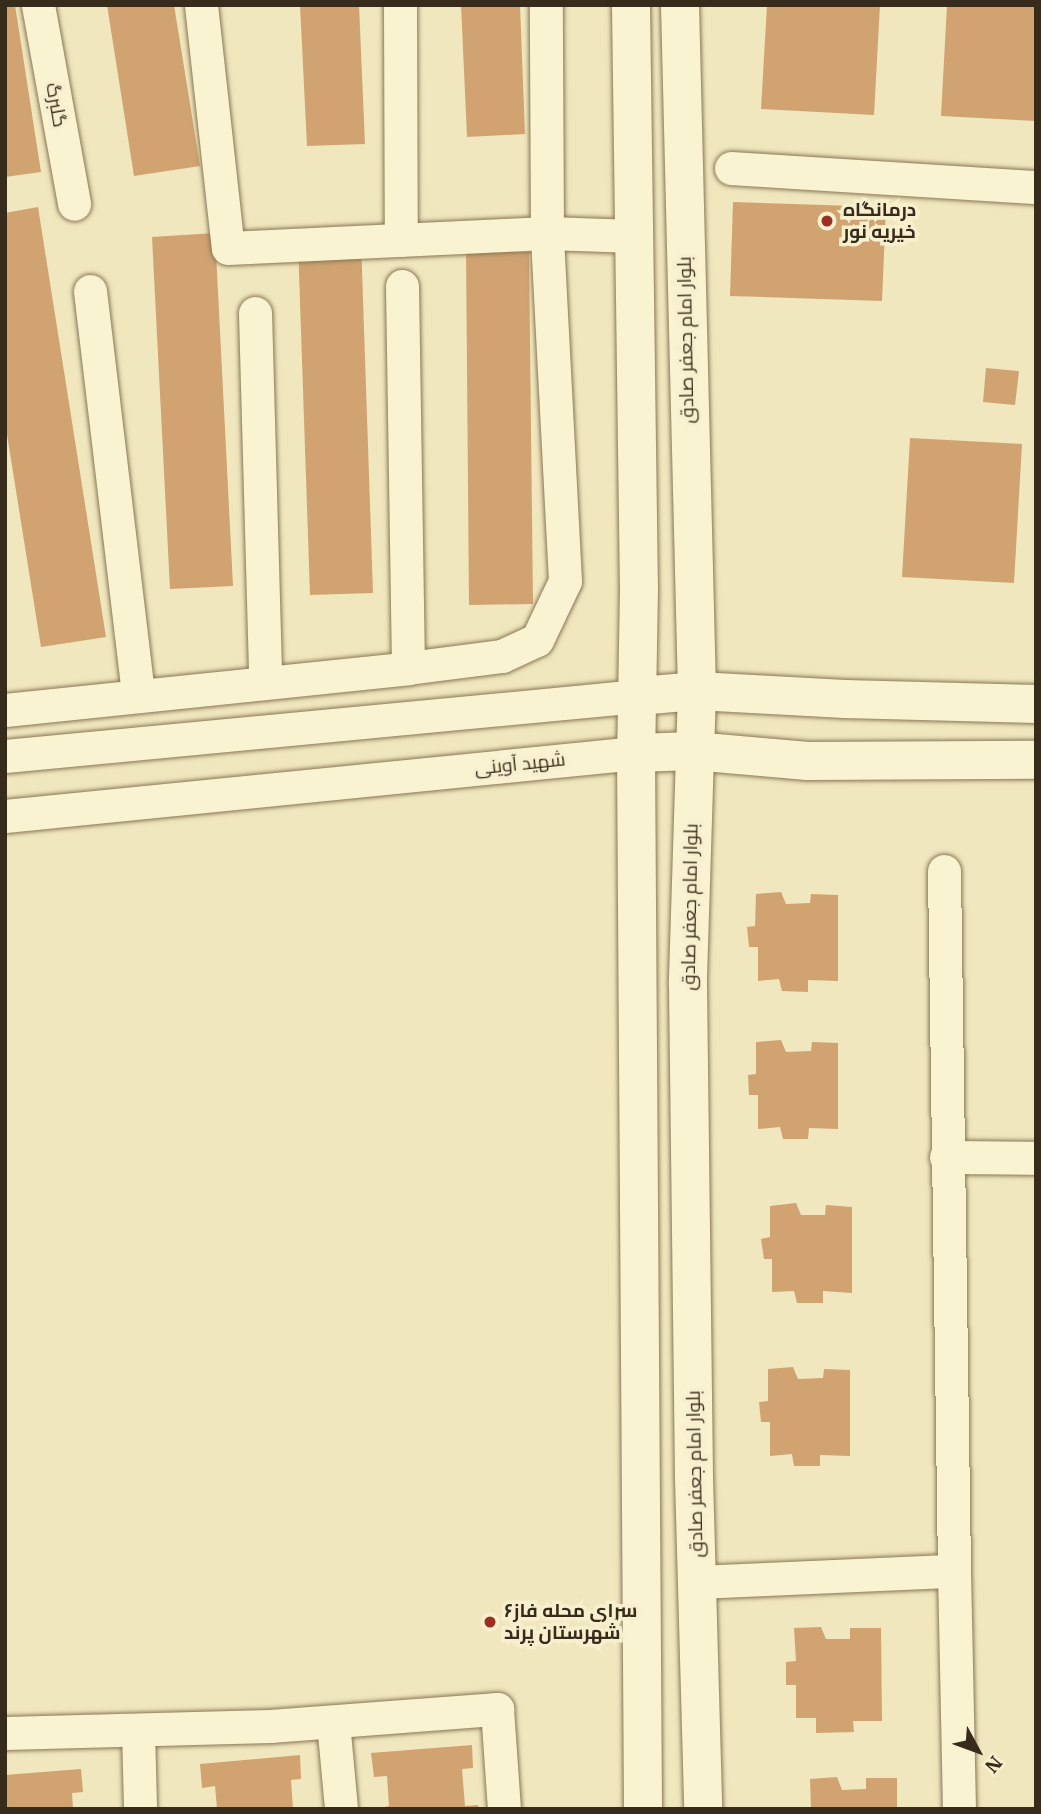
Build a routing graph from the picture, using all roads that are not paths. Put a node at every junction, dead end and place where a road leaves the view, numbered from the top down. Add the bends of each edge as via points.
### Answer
1 (38, 5) edge
2 (201, 5) edge
3 (401, 5) edge
4 (546, 5) edge
5 (631, 5) edge
6 (680, 5) edge
7 (731, 168) dead end
8 (1036, 187) edge
9 (74, 204) dead end
10 (547, 233) junction
11 (634, 236) junction
12 (401, 240) junction
13 (402, 286) dead end
14 (90, 291) dead end
15 (255, 313) dead end
16 (408, 668) junction
17 (265, 682) junction
18 (697, 691) junction
19 (138, 694) junction
20 (638, 695) junction
21 (770, 696) junction
22 (1036, 704) edge
23 (5, 710) edge
24 (693, 751) junction
25 (636, 753) junction
26 (5, 756) edge
27 (769, 760) junction
28 (1036, 760) edge
29 (5, 816) edge
30 (944, 871) dead end
31 (946, 1157) junction
32 (1036, 1158) edge
33 (954, 1570) junction
34 (697, 1582) junction
35 (333, 1722) junction
36 (138, 1730) junction
37 (5, 1734) edge
38 (140, 1809) edge
39 (341, 1809) edge
40 (504, 1809) edge
41 (643, 1809) edge
42 (703, 1809) edge
43 (959, 1809) edge

1 - 9 street, گلبرگ
2 - 12 street via 228,248
3 - 12 street
4 - 10 street
5 - 11 street
6 - 18 street, بلوار امام جعفر صادق
7 - 8 street
10 - 11 street
10 - 12 street
10 - 16 street via 565,581 537,640 502,656
11 - 20 street
13 - 16 street
14 - 19 street
15 - 17 street
16 - 17 street
17 - 19 street
18 - 20 street
18 - 21 street
18 - 24 street, بلوار امام جعفر صادق
19 - 23 street
20 - 25 street
20 - 26 street
21 - 22 street
21 - 27 street via 746,730
24 - 25 street, شهید آوینی
24 - 27 street, شهید آوینی
24 - 34 street, بلوار امام جعفر صادق via 688,985
25 - 29 street, شهید آوینی
25 - 41 street
27 - 28 street, شهید آوینی
30 - 31 street
31 - 32 street
31 - 33 street
33 - 34 street
33 - 43 street
34 - 42 street, بلوار امام جعفر صادق
35 - 36 street
35 - 39 street
35 - 40 street via 497,1709
36 - 37 street
36 - 38 street

